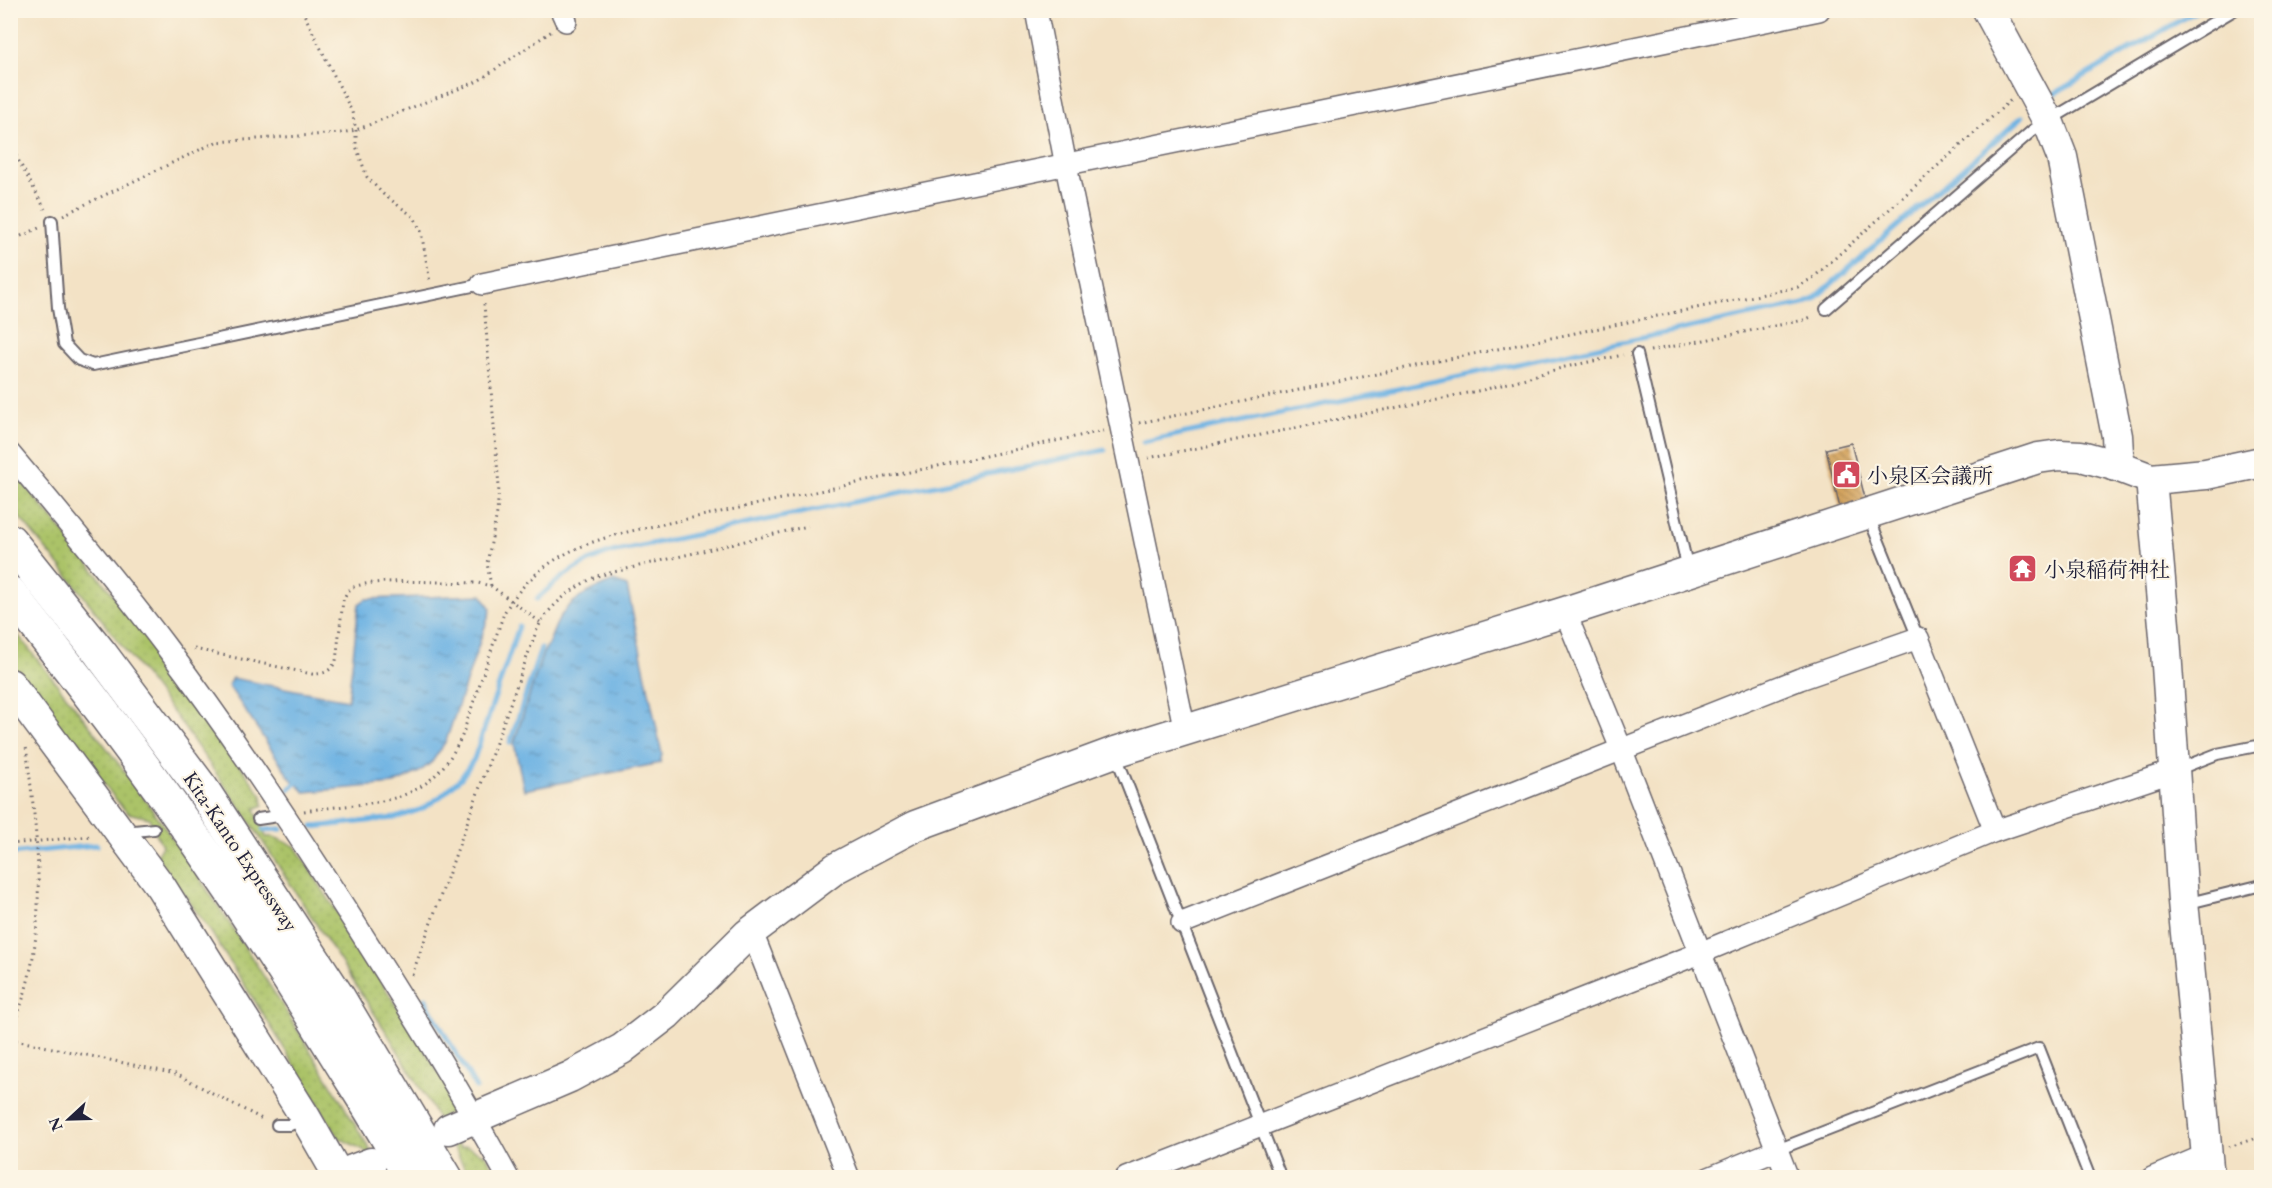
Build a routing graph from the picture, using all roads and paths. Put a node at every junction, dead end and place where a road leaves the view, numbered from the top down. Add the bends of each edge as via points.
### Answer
1 (302, 10) edge
2 (1036, 10) edge
3 (1819, 10) edge
4 (1988, 10) edge
5 (2234, 10) edge
6 (563, 16) edge
7 (2030, 87) junction
8 (2048, 121) junction
9 (356, 130) junction
10 (10, 145) edge
11 (1066, 166) junction
12 (52, 221) junction
13 (10, 241) edge
14 (482, 285) junction
15 (433, 294) junction
16 (1826, 309) joint
17 (1637, 354) junction
18 (1122, 427) junction
19 (10, 454) edge
20 (1129, 461) junction
21 (2262, 462) edge
22 (2114, 465) junction
23 (2151, 479) junction
24 (1868, 514) junction
25 (808, 526) dead end
26 (10, 541) edge
27 (1689, 572) junction
28 (491, 586) junction
29 (10, 593) edge
30 (512, 600) junction
31 (1565, 612) junction
32 (540, 622) junction
33 (1918, 638) junction
34 (165, 645) junction
35 (10, 684) edge
36 (40, 723) junction
37 (1185, 731) junction
38 (2262, 745) edge
39 (1622, 751) junction
40 (1115, 752) junction
41 (2174, 771) junction
42 (285, 815) junction
43 (258, 819) dead end
44 (154, 829) dead end
45 (1995, 831) junction
46 (122, 832) junction
47 (38, 841) junction
48 (10, 844) edge
49 (2262, 885) edge
50 (2183, 901) junction
51 (1182, 923) junction
52 (748, 934) junction
53 (1700, 953) junction
54 (404, 1000) junction
55 (10, 1033) edge
56 (10, 1039) edge
57 (305, 1117) junction
58 (476, 1117) junction
59 (276, 1125) joint
60 (1261, 1125) junction
61 (449, 1129) dead end
62 (2262, 1136) edge
63 (1777, 1150) junction
64 (371, 1163) dead end
65 (2208, 1166) edge
66 (336, 1177) edge
67 (410, 1178) edge
68 (446, 1178) edge
69 (508, 1178) edge
70 (849, 1178) edge
71 (1126, 1178) edge
72 (1281, 1178) edge
73 (1709, 1178) edge
74 (1788, 1178) edge
75 (2090, 1178) edge
76 (2152, 1178) edge

1 - 9 path via 352,112
2 - 11 street
3 - 11 street
4 - 7 street
5 - 8 lane
6 - 9 path via 478,81
7 - 8 street
7 - 18 path via 2014,97 1814,278 1798,286
8 - 16 lane
8 - 22 street via 2062,157 2117,436
9 - 12 path via 216,142
9 - 15 path via 356,146 367,177 414,217 421,231
10 - 12 path
11 - 14 street
11 - 18 street
12 - 13 path
12 - 15 lane via 64,344 79,360 93,365
14 - 15 lane
14 - 28 path via 499,487 488,563
16 - 17 path via 1804,321
17 - 20 path via 1565,367 1487,389
17 - 27 lane
18 - 20 street
18 - 30 path via 608,536 548,564 521,586
19 - 34 street
20 - 37 street
21 - 23 street via 2206,474
22 - 23 street
22 - 24 street via 2081,456 2038,458
23 - 41 street
24 - 27 street
24 - 33 lane
25 - 32 path via 597,576 583,583
26 - 68 highway, Kita-Kanto Expressway via 202,789 338,997
27 - 31 street
28 - 30 path
28 - 34 path via 376,582 350,589 343,602 336,661 323,674
29 - 67 highway, Kita-Kanto Expressway via 87,689 221,875 311,1013
30 - 32 path
30 - 42 path via 504,613 462,736 438,774 412,792 382,802
31 - 37 street
31 - 39 street
32 - 54 path
33 - 39 street via 1800,679
33 - 45 street
34 - 42 street
35 - 36 street
36 - 46 street
36 - 47 path via 25,739
37 - 40 street
38 - 41 lane via 2217,754
39 - 51 street
39 - 53 street
40 - 51 lane
40 - 52 street via 915,826 836,868
41 - 45 street
41 - 50 street
42 - 43 lane
42 - 54 street
44 - 46 lane
45 - 53 street
46 - 47 path
46 - 57 street via 161,887
47 - 48 path
47 - 55 path via 36,948 25,998
49 - 50 lane
50 - 65 street
51 - 60 lane
52 - 58 street via 666,1015 629,1045 570,1077
52 - 70 street via 757,945
53 - 60 street
53 - 63 street
54 - 58 street
56 - 59 path via 176,1074
57 - 59 lane via 290,1125
57 - 66 street
58 - 61 street
58 - 69 street
60 - 71 street
60 - 72 lane
62 - 65 path
63 - 73 street
63 - 74 street
63 - 75 lane via 2039,1048
64 - 66 street
65 - 76 street

